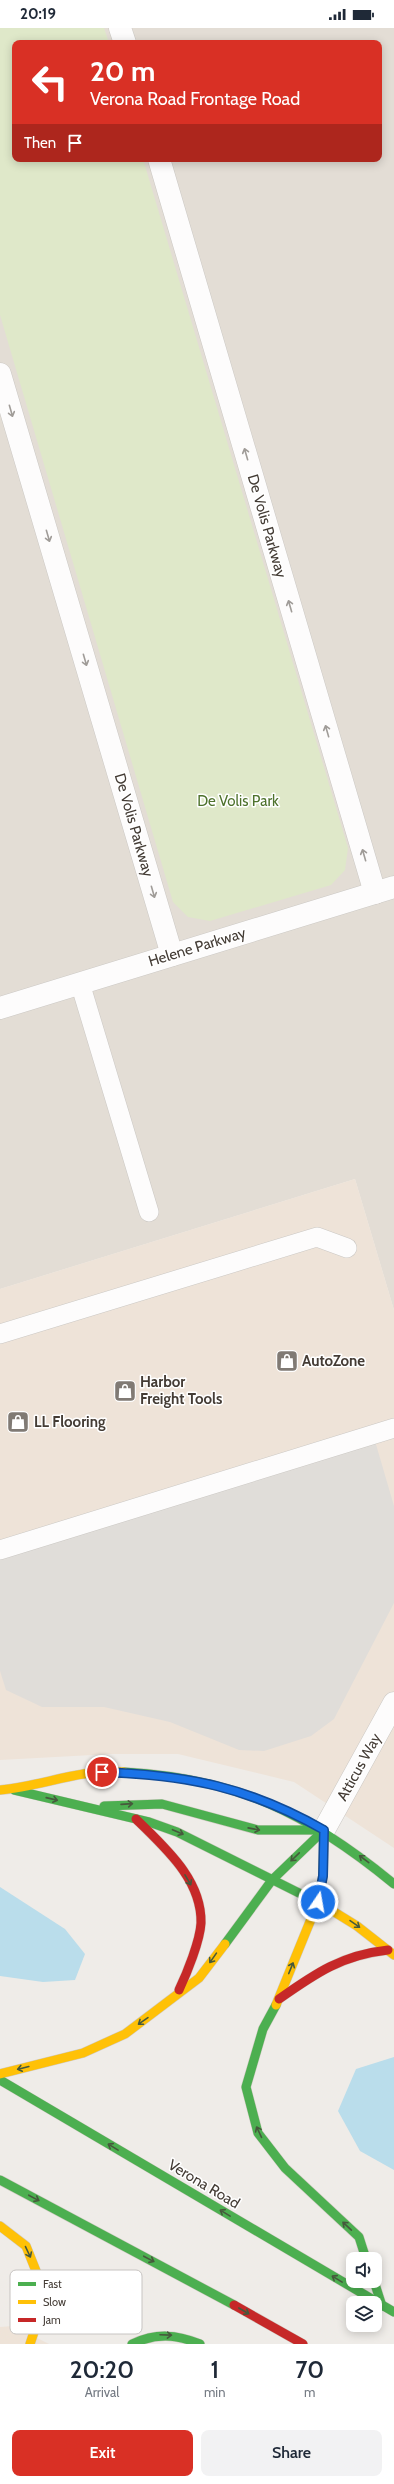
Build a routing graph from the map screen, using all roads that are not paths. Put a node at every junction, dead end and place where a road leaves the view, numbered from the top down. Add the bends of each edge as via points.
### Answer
1 (120, 28) edge
2 (124, 40) edge
3 (160, 162) edge
4 (0, 374) edge
5 (384, 890) edge
6 (172, 955) junction
7 (80, 983) junction
8 (0, 1008) edge
9 (149, 1212) dead end
10 (347, 1248) dead end
11 (0, 1334) edge
12 (394, 1428) edge
13 (0, 1550) edge
14 (394, 1703) edge
15 (0, 1790) edge
16 (14, 1790) junction
17 (88, 1807) junction
18 (136, 1819) junction
19 (324, 1830) junction
20 (272, 1880) junction
21 (394, 1884) edge
22 (318, 1902) junction
23 (391, 1953) edge
24 (175, 1998) junction
25 (279, 1999) junction
26 (0, 2074) edge
27 (0, 2080) edge
28 (0, 2180) edge
29 (0, 2226) edge
30 (364, 2252) edge
31 (36, 2270) edge
32 (365, 2296) edge
33 (382, 2306) edge
34 (394, 2312) edge
35 (33, 2334) edge
36 (30, 2344) edge
37 (132, 2344) edge
38 (200, 2344) edge
39 (303, 2344) edge

1 - 2 street
5 -> 3 street, De Volis Parkway
4 -> 6 street, De Volis Parkway
5 - 6 street, Helene Parkway
6 - 7 street, Helene Parkway
7 - 8 street, Helene Parkway
7 - 9 lane
10 - 11 lane via 317,1237
12 - 13 lane
14 - 19 street, Atticus Way
15 - 16 main road
16 -> 17 main road
16 - 19 main road via 54,1777 87,1772 174,1777 219,1785 252,1795
17 - 18 main road
17 -> 19 main road via 162,1804 258,1830
18 -> 20 main road via 177,1832
18 -> 24 main road via 178,1862 195,1891 201,1923 189,1968
19 -> 20 main road
21 -> 19 main road
19 - 22 main road via 323,1876
20 - 22 main road
20 -> 24 main road via 199,1978
22 -> 23 main road via 357,1926
25 -> 22 main road
23 - 25 main road via 363,1952 330,1964
24 -> 26 main road via 124,2034 83,2053
30 -> 25 main road via 359,2237 285,2168 258,2133 246,2087 264,2029
32 -> 27 main road, Verona Road
28 -> 39 main road via 210,2291
29 -> 31 main road via 26,2246
33 - 34 main road, Verona Road
35 -> 36 main road
37 -> 38 main road via 160,2334 182,2337

